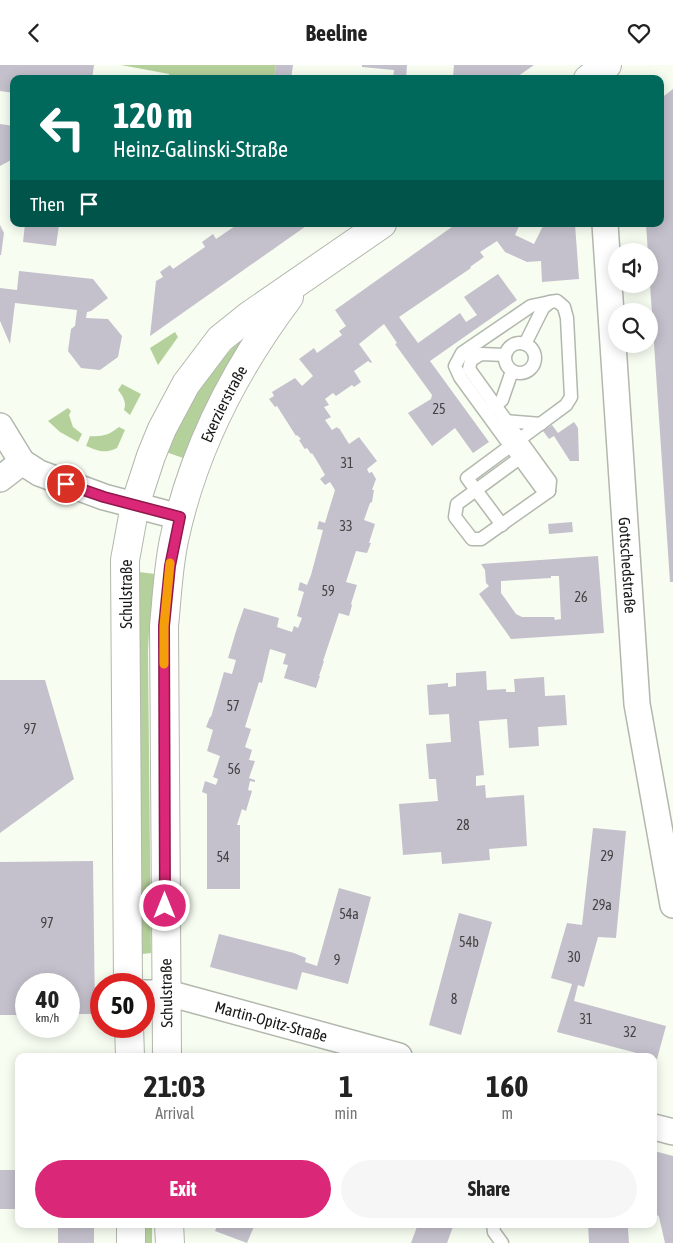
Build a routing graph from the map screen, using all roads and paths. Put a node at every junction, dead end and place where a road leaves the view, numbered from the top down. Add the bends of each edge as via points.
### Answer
1 (607, 65) edge
2 (593, 75) edge
3 (378, 227) edge
4 (605, 227) edge
5 (302, 280) junction
6 (550, 302) junction
7 (525, 344) junction
8 (505, 355) junction
9 (512, 371) junction
10 (490, 409) junction
11 (506, 421) junction
12 (541, 424) junction
13 (0, 426) edge
14 (515, 443) junction
15 (524, 455) junction
16 (22, 462) junction
17 (504, 470) junction
18 (532, 475) junction
19 (0, 479) edge
20 (476, 490) junction
21 (549, 491) junction
22 (135, 505) junction
23 (502, 525) junction
24 (177, 528) junction
25 (673, 905) edge
26 (128, 973) edge
27 (156, 993) edge
28 (129, 1038) edge
29 (130, 1053) edge
30 (166, 1053) edge
31 (387, 1053) edge
32 (657, 1128) edge
33 (673, 1132) edge
34 (131, 1228) edge
35 (170, 1228) edge
36 (494, 1228) edge
37 (131, 1243) edge
38 (170, 1243) edge
39 (502, 1243) edge

1 - 2 main road
3 - 5 main road, Exerzierstraße
4 - 25 street, Gottschedstraße via 637,704
5 - 22 main road, Exerzierstraße via 220,339 186,384 162,429
5 - 24 main road, Exerzierstraße via 236,375 194,470
6 - 7 lane via 543,308
6 - 10 lane via 531,305 462,353 455,366 460,377
6 - 12 lane via 558,301 567,317 571,397 566,405
7 - 8 lane via 513,345
7 - 9 lane via 533,353 533,364 524,372
8 - 9 lane
8 - 10 lane via 481,354 471,359 469,369
9 - 10 lane via 502,400
10 - 11 lane
10 - 14 lane
11 - 12 lane
11 - 14 lane
12 - 14 lane
13 - 16 street
14 - 15 lane
14 - 20 lane via 467,478
15 - 17 lane
15 - 18 lane
15 - 21 lane via 550,481
16 - 19 street
16 - 22 street via 52,479
17 - 18 lane
17 - 20 lane
18 - 21 lane via 541,488
20 - 23 lane
20 - 23 lane via 457,504 455,517 472,539 481,539
21 - 23 lane
22 - 24 street
22 - 26 main road, Schulstraße via 125,560
24 - 27 main road, Schulstraße via 164,626 165,911
27 - 30 main road, Schulstraße
27 - 31 street, Martin-Opitz-Straße
28 - 29 main road
32 - 33 street
34 - 37 main road
35 - 38 main road
36 - 39 lane

